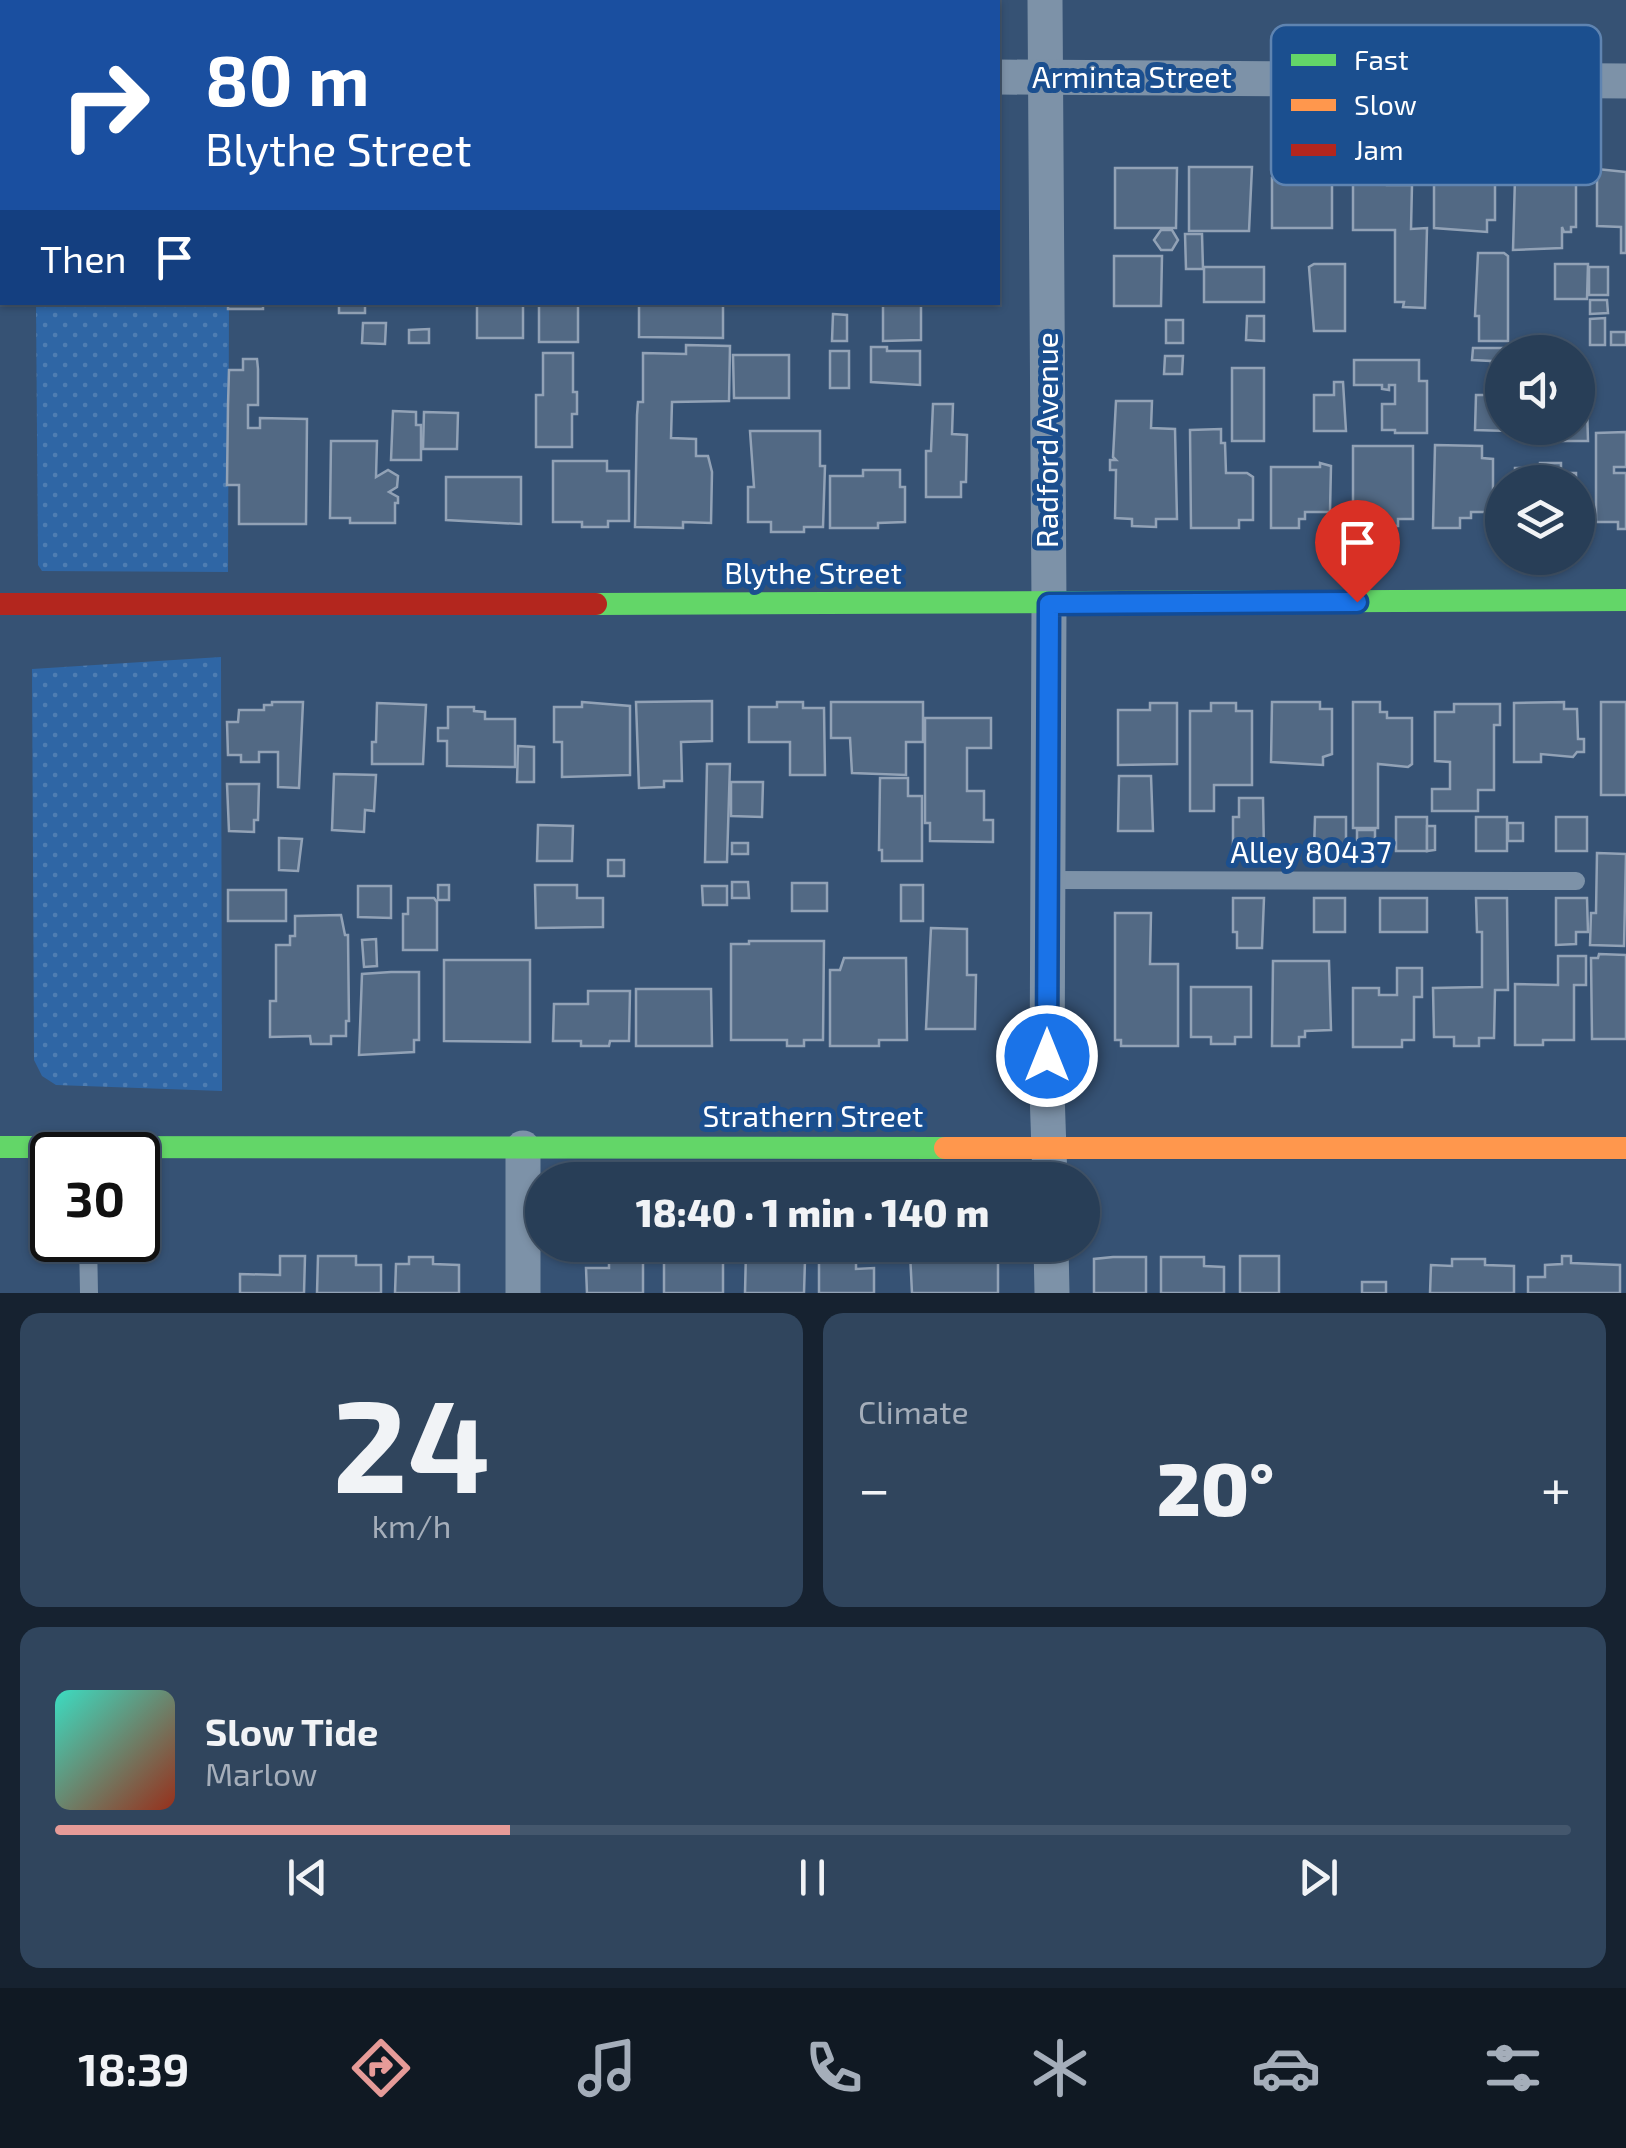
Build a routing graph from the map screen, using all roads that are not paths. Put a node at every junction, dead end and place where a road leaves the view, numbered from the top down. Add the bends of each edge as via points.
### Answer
1 (1045, 0) edge
2 (1000, 77) edge
3 (1045, 77) junction
4 (1271, 79) edge
5 (1601, 81) edge
6 (1626, 81) edge
7 (1626, 600) edge
8 (0, 604) edge
9 (1049, 604) junction
10 (1047, 880) junction
11 (1576, 881) dead end
12 (0, 1146) edge
13 (30, 1148) edge
14 (523, 1148) junction
15 (1626, 1148) edge
16 (160, 1151) edge
17 (984, 1162) edge
18 (1050, 1162) edge
19 (1100, 1163) edge
20 (89, 1262) edge
21 (1051, 1262) edge
22 (90, 1293) edge
23 (523, 1293) edge
24 (1052, 1293) edge

1 - 3 street, Radford Avenue
2 - 3 street, Arminta Street
3 - 4 street, Arminta Street
3 - 9 street, Radford Avenue
5 - 6 street, Arminta Street
7 - 9 main road, Blythe Street
8 - 9 main road, Blythe Street
9 - 10 street, Radford Avenue
10 - 11 lane, Alley 80437
10 - 18 street, Radford Avenue
12 - 13 main road, Strathern Street
14 - 16 main road, Strathern Street
14 - 17 main road, Strathern Street
14 - 23 street
15 - 19 main road, Strathern Street
20 - 22 lane
21 - 24 street

